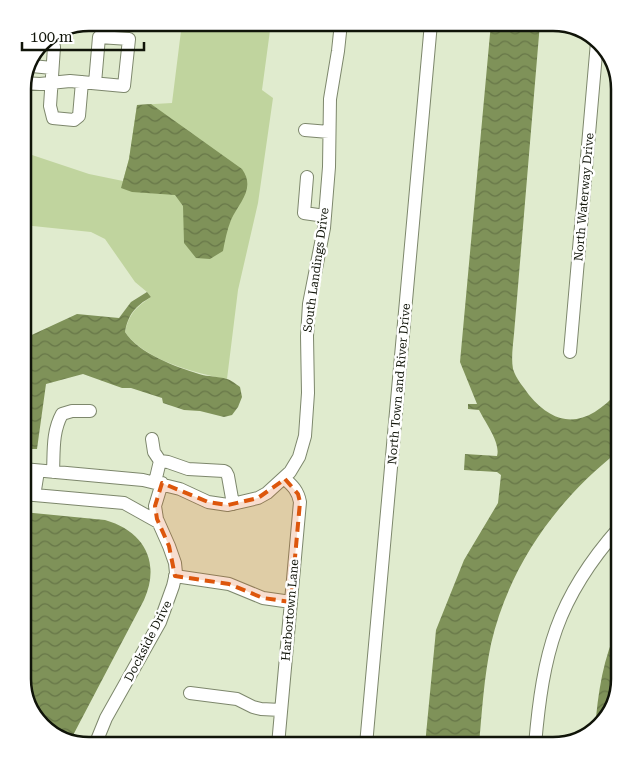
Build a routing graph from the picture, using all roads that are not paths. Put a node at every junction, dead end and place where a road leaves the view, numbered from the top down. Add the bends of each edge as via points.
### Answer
1 (340, 31) edge
2 (430, 31) edge
3 (53, 44) edge
4 (596, 51) edge
5 (36, 66) edge
6 (52, 68) junction
7 (82, 82) junction
8 (31, 83) edge
9 (50, 83) junction
10 (95, 83) junction
11 (305, 130) dead end
12 (329, 132) junction
13 (307, 177) dead end
14 (325, 216) junction
15 (570, 352) dead end
16 (90, 411) dead end
17 (152, 439) dead end
18 (160, 461) junction
19 (31, 470) edge
20 (53, 472) junction
21 (285, 479) junction
22 (158, 483) junction
23 (31, 494) edge
24 (234, 504) junction
25 (158, 522) junction
26 (611, 539) edge
27 (175, 576) junction
28 (292, 602) junction
29 (190, 693) dead end
30 (282, 710) junction
31 (99, 737) edge
32 (279, 737) edge
33 (367, 737) edge
34 (536, 737) edge

1 - 12 street, South Landings Drive via 330,99
2 - 33 street, North Town and River Drive
3 - 6 street
4 - 15 street, North Waterway Drive
5 - 6 street
6 - 9 street
7 - 9 street
7 - 9 street via 79,116 74,120 53,118
7 - 10 street
8 - 9 street
10 - 10 street via 124,86 129,39 99,37
11 - 12 street
12 - 14 street, South Landings Drive
13 - 14 street via 304,213
14 - 21 street, South Landings Drive via 309,304 306,436 299,457
16 - 20 street via 62,414 55,433
17 - 18 street via 154,452
18 - 22 street, Dockside Drive
18 - 24 street via 226,472
19 - 20 street, South Landings Drive
20 - 22 street, South Landings Drive
21 - 24 street, South Landings Drive via 268,494
21 - 28 street, Harbortown Lane via 298,494 300,502
22 - 24 street, South Landings Drive via 208,502
22 - 25 street, Dockside Drive
23 - 25 street via 124,503
25 - 27 street, Dockside Drive via 175,563
26 - 34 street via 583,574 556,628 541,687
27 - 28 street via 229,584 254,596
27 - 31 street, Dockside Drive via 160,622
28 - 30 street, Harbortown Lane
29 - 30 street via 237,699 253,707
30 - 32 street, Harbortown Lane

